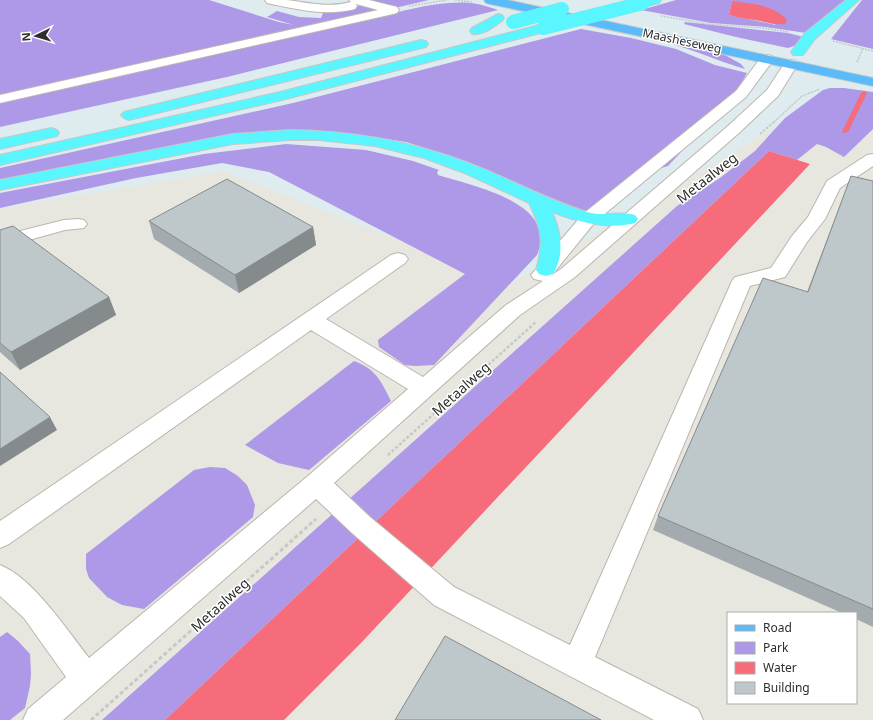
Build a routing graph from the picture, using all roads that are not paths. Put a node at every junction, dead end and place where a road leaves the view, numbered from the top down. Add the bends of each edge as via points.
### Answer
1 (271, 0) edge
2 (335, 0) edge
3 (490, 0) edge
4 (555, 0) edge
5 (656, 0) edge
6 (853, 0) edge
7 (361, 1) edge
8 (289, 3) edge
9 (575, 4) edge
10 (636, 17) dead end
11 (477, 31) junction
12 (462, 34) dead end
13 (431, 42) dead end
14 (783, 49) dead end
15 (813, 55) dead end
16 (795, 58) junction
17 (767, 59) junction
18 (873, 82) edge
19 (0, 99) edge
20 (118, 118) dead end
21 (64, 131) dead end
22 (0, 144) edge
23 (0, 160) edge
24 (873, 160) edge
25 (0, 185) edge
26 (536, 198) junction
27 (590, 218) junction
28 (629, 219) junction
29 (78, 224) dead end
30 (0, 242) edge
31 (398, 259) dead end
32 (546, 270) junction
33 (513, 310) junction
34 (311, 320) junction
35 (424, 388) junction
36 (317, 483) junction
37 (0, 536) edge
38 (0, 578) edge
39 (577, 664) junction
40 (86, 680) junction
41 (39, 720) edge
42 (687, 720) edge

1 - 8 street
2 - 8 street via 316,6
3 - 17 main road, Maasheseweg
4 - 9 main road, Maasheseweg
5 - 23 highway, bridge via 282,96
6 - 16 highway via 810,36
7 - 8 street via 350,6 323,10
7 - 19 street via 394,10
9 - 10 main road, Maasheseweg
9 - 11 highway, bridge
9 - 11 highway via 498,18
11 - 12 highway
13 - 20 highway
14 - 16 main road, Maasheseweg
15 - 16 main road, Maasheseweg
16 - 17 main road, Maasheseweg
16 - 18 main road, Maasheseweg
16 - 28 street, Metaalweg via 781,82 767,98 734,130
17 - 27 street, Metaalweg via 741,94
21 - 22 highway
24 - 39 street via 833,185 816,219 798,240 778,273 742,281
25 - 26 highway via 202,144 265,135 297,134 374,140 407,148 457,164
26 - 27 highway
26 - 32 highway via 552,236
27 - 28 highway
27 - 32 street, Metaalweg
28 - 33 street, Metaalweg via 568,273
29 - 30 street via 64,225
31 - 34 street
32 - 33 street, Metaalweg
33 - 35 street, Metaalweg
34 - 35 street
34 - 37 street
35 - 36 street, Metaalweg
36 - 39 street via 335,502 444,596
36 - 40 street, Metaalweg
38 - 40 street via 34,609
39 - 42 street
40 - 41 street, Metaalweg

